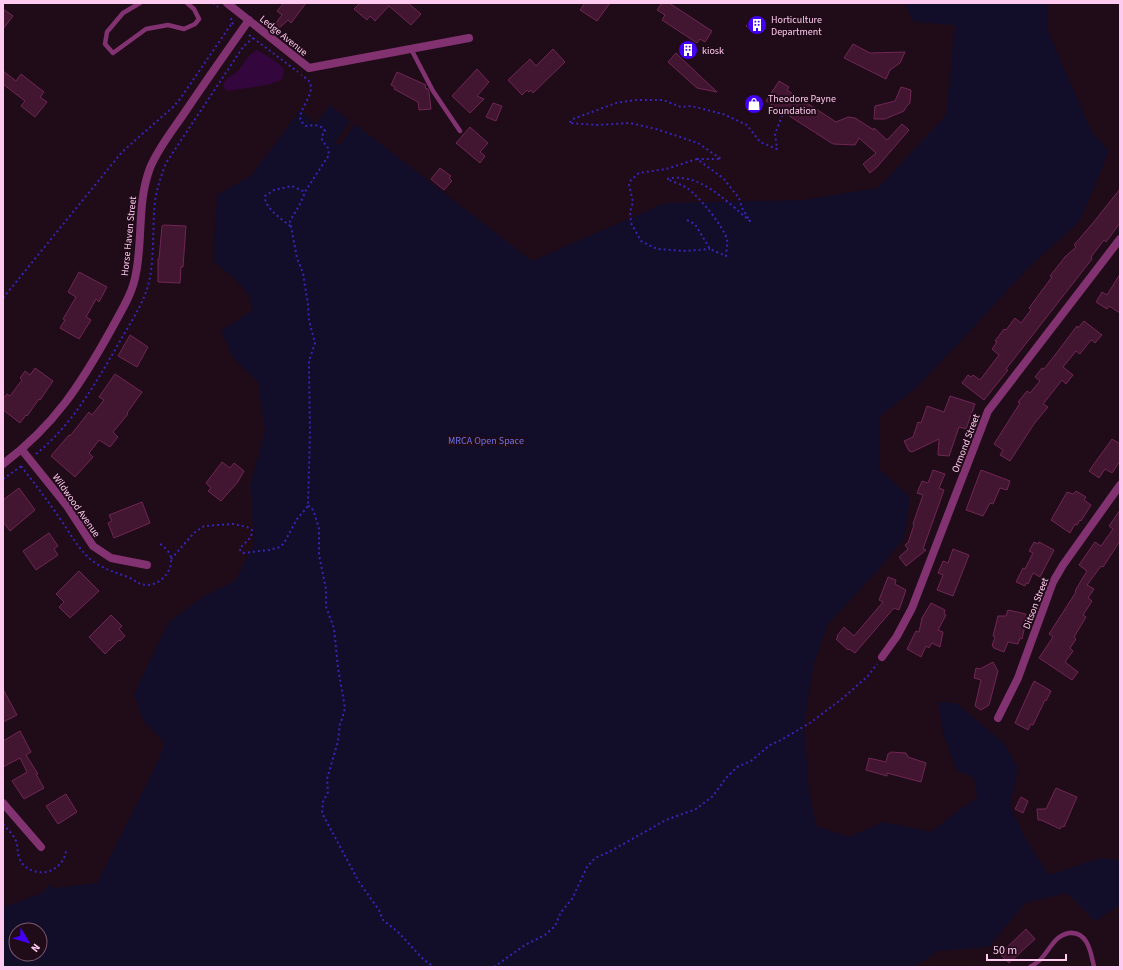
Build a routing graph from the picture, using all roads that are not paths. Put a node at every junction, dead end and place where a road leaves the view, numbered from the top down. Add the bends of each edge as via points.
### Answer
1 (140, 3) edge
2 (187, 3) edge
3 (227, 3) edge
4 (248, 20) junction
5 (469, 38) dead end
6 (411, 49) junction
7 (460, 131) dead end
8 (1120, 240) edge
9 (22, 450) junction
10 (3, 464) edge
11 (1120, 485) edge
12 (147, 564) dead end
13 (882, 657) road end
14 (998, 718) dead end
15 (3, 803) edge
16 (41, 847) dead end
17 (1030, 967) edge
18 (1094, 967) edge

1 - 2 lane via 123,13 107,32 105,44 113,53 146,29 168,25 184,30 195,24 199,19
3 - 4 street, Ledge Avenue
4 - 6 street, Ledge Avenue via 309,68
4 - 9 street, Horse Haven Street via 155,156 143,192 136,273 122,309 77,387 50,422
5 - 6 street
6 - 7 lane via 433,91
8 - 13 street, Ormond Street via 988,411 912,608
9 - 10 street, Horse Haven Street
9 - 12 street, Wildwood Avenue via 67,506 93,546 111,558
11 - 14 street, Ditson Street via 1053,582 1018,678
15 - 16 street
17 - 18 lane via 1040,960 1057,939 1073,933 1081,935 1086,941

